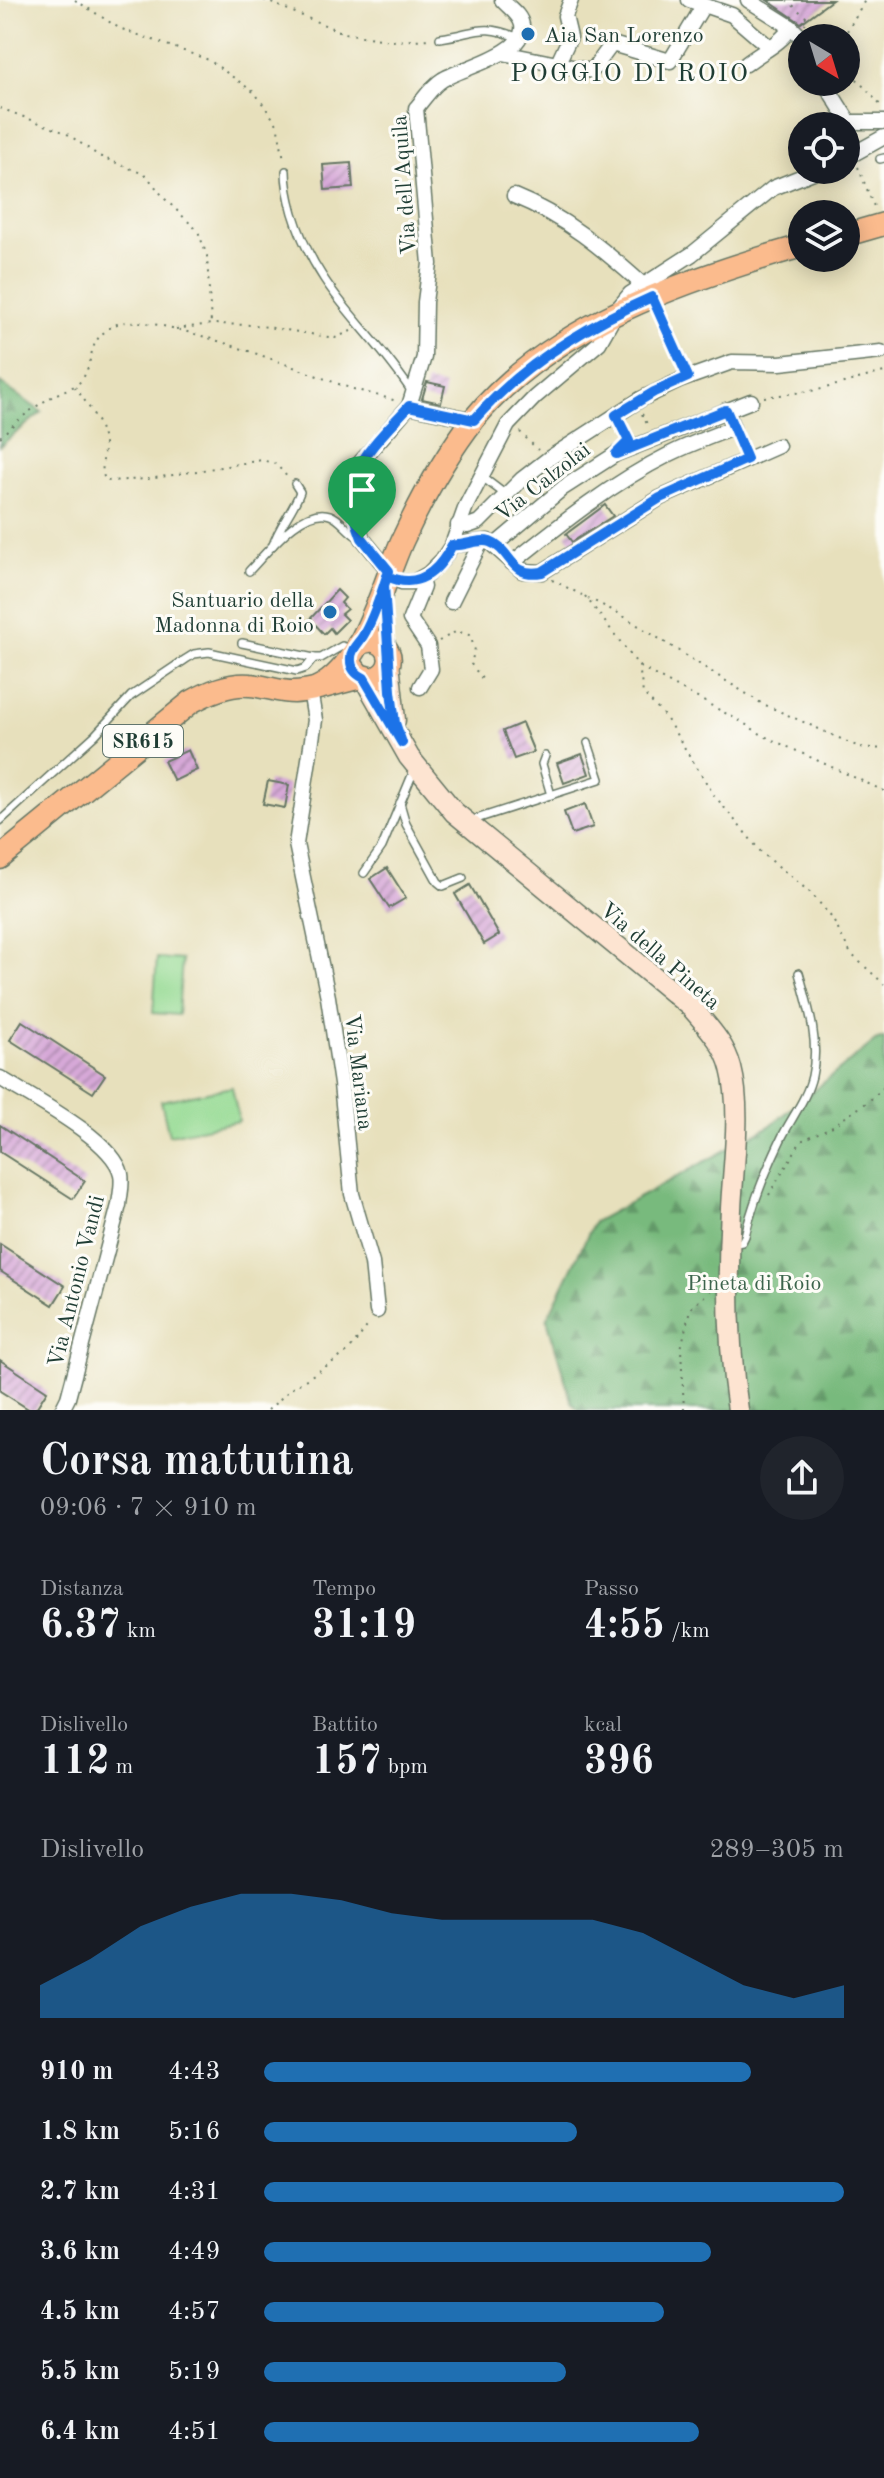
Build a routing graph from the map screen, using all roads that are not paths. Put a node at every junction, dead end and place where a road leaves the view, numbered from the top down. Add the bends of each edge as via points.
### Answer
1 (502, 0) edge
2 (571, 0) edge
3 (748, 0) edge
4 (696, 3) edge
5 (788, 27) edge
6 (788, 37) edge
7 (440, 38) road end
8 (519, 38) junction
9 (768, 46) junction
10 (503, 53) junction
11 (746, 64) dead end
12 (557, 65) junction
13 (833, 96) edge
14 (884, 122) edge
15 (884, 137) edge
16 (860, 151) edge
17 (286, 171) road end
18 (788, 182) edge
19 (514, 196) dead end
20 (880, 214) edge
21 (860, 226) edge
22 (788, 250) edge
23 (647, 291) junction
24 (616, 314) junction
25 (881, 352) dead end
26 (411, 400) junction
27 (751, 401) road end
28 (726, 410) junction
29 (616, 415) junction
30 (474, 420) junction
31 (778, 446) dead end
32 (616, 454) junction
33 (481, 476) junction
34 (295, 484) road end
35 (506, 495) junction
36 (458, 525) junction
37 (362, 538) junction
38 (488, 544) junction
39 (452, 545) junction
40 (272, 547) junction
41 (512, 563) junction
42 (249, 571) dead end
43 (386, 577) junction
44 (420, 579) junction
45 (451, 602) dead end
46 (242, 643) dead end
47 (355, 649) junction
48 (388, 656) junction
49 (314, 658) junction
50 (362, 677) junction
51 (420, 687) dead end
52 (313, 689) junction
53 (402, 743) junction
54 (588, 743) dead end
55 (545, 756) dead end
56 (415, 766) junction
57 (551, 795) junction
58 (400, 803) junction
59 (0, 821) edge
60 (465, 823) junction
61 (0, 858) edge
62 (364, 873) dead end
63 (463, 878) dead end
64 (799, 973) dead end
65 (0, 1078) edge
66 (729, 1245) junction
67 (377, 1311) road end
68 (62, 1410) edge
69 (738, 1410) edge

1 - 8 street via 518,16 523,29
2 - 12 street via 565,16 570,37
3 - 5 street
4 - 9 street via 732,15
4 - 12 street via 670,61 612,44 592,71
6 - 9 street
7 - 8 lane via 490,28
8 - 10 street, Via dell'Aquila
9 - 11 street
10 - 12 street
10 - 26 street, Via dell'Aquila via 440,80 416,108 430,264 424,357
13 - 14 street via 849,122
15 - 16 street
17 - 26 lane via 295,217 314,265 391,361
18 - 23 street via 773,188
19 - 23 street via 542,207 584,235
20 - 21 main road
22 - 23 main road
23 - 24 main road
24 - 30 main road via 530,368
24 - 33 street via 599,343 510,422
25 - 29 street via 780,363 732,362 688,377
26 - 30 street
26 - 37 street, Via dell'Aquila via 358,465 355,511
27 - 28 street, Via Calzolai
28 - 32 street, Via Calzolai
28 - 41 street via 733,428 637,472
29 - 32 lane via 629,441
29 - 35 street via 548,459
30 - 43 main road via 415,515
31 - 41 street via 660,498 542,572 525,572
32 - 38 street, Via Calzolai
33 - 35 lane
33 - 36 street
34 - 40 lane via 300,492
35 - 36 street via 479,522
36 - 39 street
37 - 40 lane via 337,519 317,513
37 - 43 street, Via dell'Aquila
38 - 39 street
38 - 41 street
38 - 45 street
39 - 44 street
40 - 42 lane
43 - 44 street
43 - 47 main road via 371,623
43 - 48 main road
44 - 51 street via 423,587 410,619 426,643 431,671
46 - 49 lane
47 - 48 main road via 372,640
47 - 49 lane via 342,646
47 - 50 main road via 352,666
47 - 52 main road via 339,672
48 - 50 main road, SR615 via 381,675
48 - 53 main road, Via della Pineta
49 - 59 lane via 297,671 209,652 194,654 131,696
50 - 52 main road, SR615
50 - 53 main road, Via della Pineta
52 - 61 main road, SR615 via 238,685 191,702
52 - 67 street, Via Mariana via 315,716 296,844 328,997 352,1194 372,1263
53 - 56 main road, Via della Pineta
54 - 57 lane via 600,779
55 - 57 lane via 542,764
56 - 58 lane
56 - 60 main road, Via della Pineta
57 - 60 lane
58 - 62 lane via 382,847
58 - 63 lane via 438,882 443,886
60 - 66 main road, Via della Pineta via 692,1008 721,1042 736,1096
64 - 66 lane via 812,1026 812,1075 756,1197 745,1236
65 - 68 street, Via Antonio Vandi via 96,1139 116,1160 121,1174 119,1205
66 - 69 main road, Via della Pineta via 731,1366

